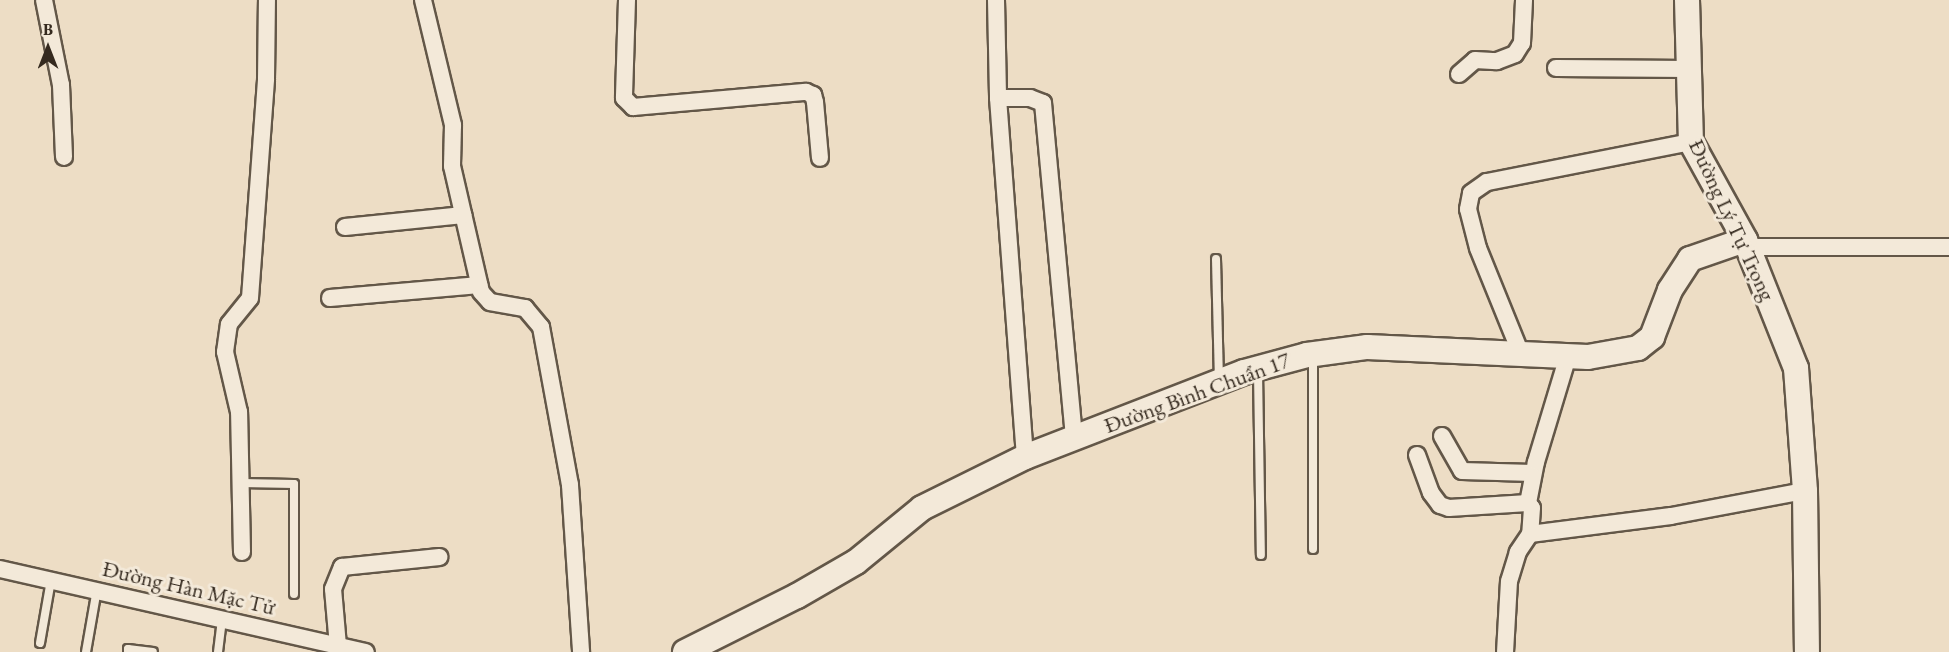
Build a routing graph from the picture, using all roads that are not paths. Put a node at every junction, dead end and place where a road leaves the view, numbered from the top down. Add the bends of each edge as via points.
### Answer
1 (44, 0) edge
2 (267, 0) edge
3 (423, 0) edge
4 (627, 0) edge
5 (996, 0) edge
6 (1524, 0) edge
7 (1687, 0) edge
8 (1556, 68) dead end
9 (1689, 69) junction
10 (1459, 74) dead end
11 (998, 98) junction
12 (1691, 142) junction
13 (64, 157) dead end
14 (820, 158) dead end
15 (463, 215) junction
16 (345, 227) dead end
17 (1746, 244) junction
18 (1949, 247) edge
19 (1216, 259) dead end
20 (479, 285) junction
21 (330, 298) dead end
22 (1313, 354) junction
23 (1521, 354) junction
24 (1568, 356) junction
25 (1258, 368) junction
26 (1219, 382) junction
27 (1442, 436) dead end
28 (1074, 438) junction
29 (1417, 455) dead end
30 (1025, 457) junction
31 (1533, 473) junction
32 (241, 483) junction
33 (1805, 490) junction
34 (1528, 503) junction
35 (1530, 534) junction
36 (1313, 549) dead end
37 (242, 552) dead end
38 (1261, 555) dead end
39 (439, 557) dead end
40 (0, 569) edge
41 (51, 579) junction
42 (97, 589) junction
43 (294, 594) dead end
44 (222, 619) junction
45 (40, 643) dead end
46 (338, 645) junction
47 (86, 652) edge
48 (128, 652) edge
49 (153, 652) edge
50 (218, 652) edge
51 (366, 652) edge
52 (581, 652) edge
53 (685, 652) edge
54 (1505, 652) edge
55 (1807, 652) edge

1 - 13 street via 61,85
2 - 32 street via 266,79 250,298 229,324 225,352 239,412
3 - 15 street via 453,125 452,166
4 - 14 street via 624,98 633,107 806,92 813,94 815,102
5 - 11 street
6 - 10 street via 1522,43 1515,54 1497,61 1475,60
7 - 9 street, Đường Lý Tự Trọng
8 - 9 street
9 - 12 street, Đường Lý Tự Trọng
11 - 28 street via 1030,98 1042,103
11 - 30 street
12 - 17 street, Đường Lý Tự Trọng
12 - 23 street via 1487,182 1471,193 1468,209 1478,248
15 - 16 street
15 - 20 street
17 - 18 street
17 - 24 street, Đường Bình Chuẩn 17 via 1690,259 1670,290 1652,337 1638,348 1600,356
17 - 33 street, Đường Lý Tự Trọng via 1793,357
19 - 26 lane
20 - 21 street
20 - 52 street via 490,302 525,308 541,327 570,485
22 - 23 street, Đường Bình Chuẩn 17 via 1398,347
22 - 25 street, Đường Bình Chuẩn 17
22 - 36 lane
23 - 24 street, Đường Bình Chuẩn 17
24 - 31 street
25 - 26 street, Đường Bình Chuẩn 17
25 - 38 lane
26 - 28 street, Đường Bình Chuẩn 17
27 - 31 street via 1462,471
28 - 30 street, Đường Bình Chuẩn 17
29 - 34 street via 1431,493 1440,505
30 - 53 street, Đường Bình Chuẩn 17 via 922,508 856,562
31 - 34 street
32 - 37 street
32 - 43 lane via 294,484
33 - 35 street via 1671,516
33 - 55 street, Đường Lý Tự Trọng
34 - 35 street via 1532,508
35 - 54 street via 1511,569
39 - 46 street via 342,567 333,589
40 - 41 street, Đường Hàn Mặc Tử
41 - 42 street, Đường Hàn Mặc Tử
41 - 45 lane
42 - 44 street, Đường Hàn Mặc Tử
42 - 47 lane
44 - 46 street, Đường Hàn Mặc Tử
44 - 50 lane
46 - 51 street, Đường Hàn Mặc Tử
48 - 49 lane

